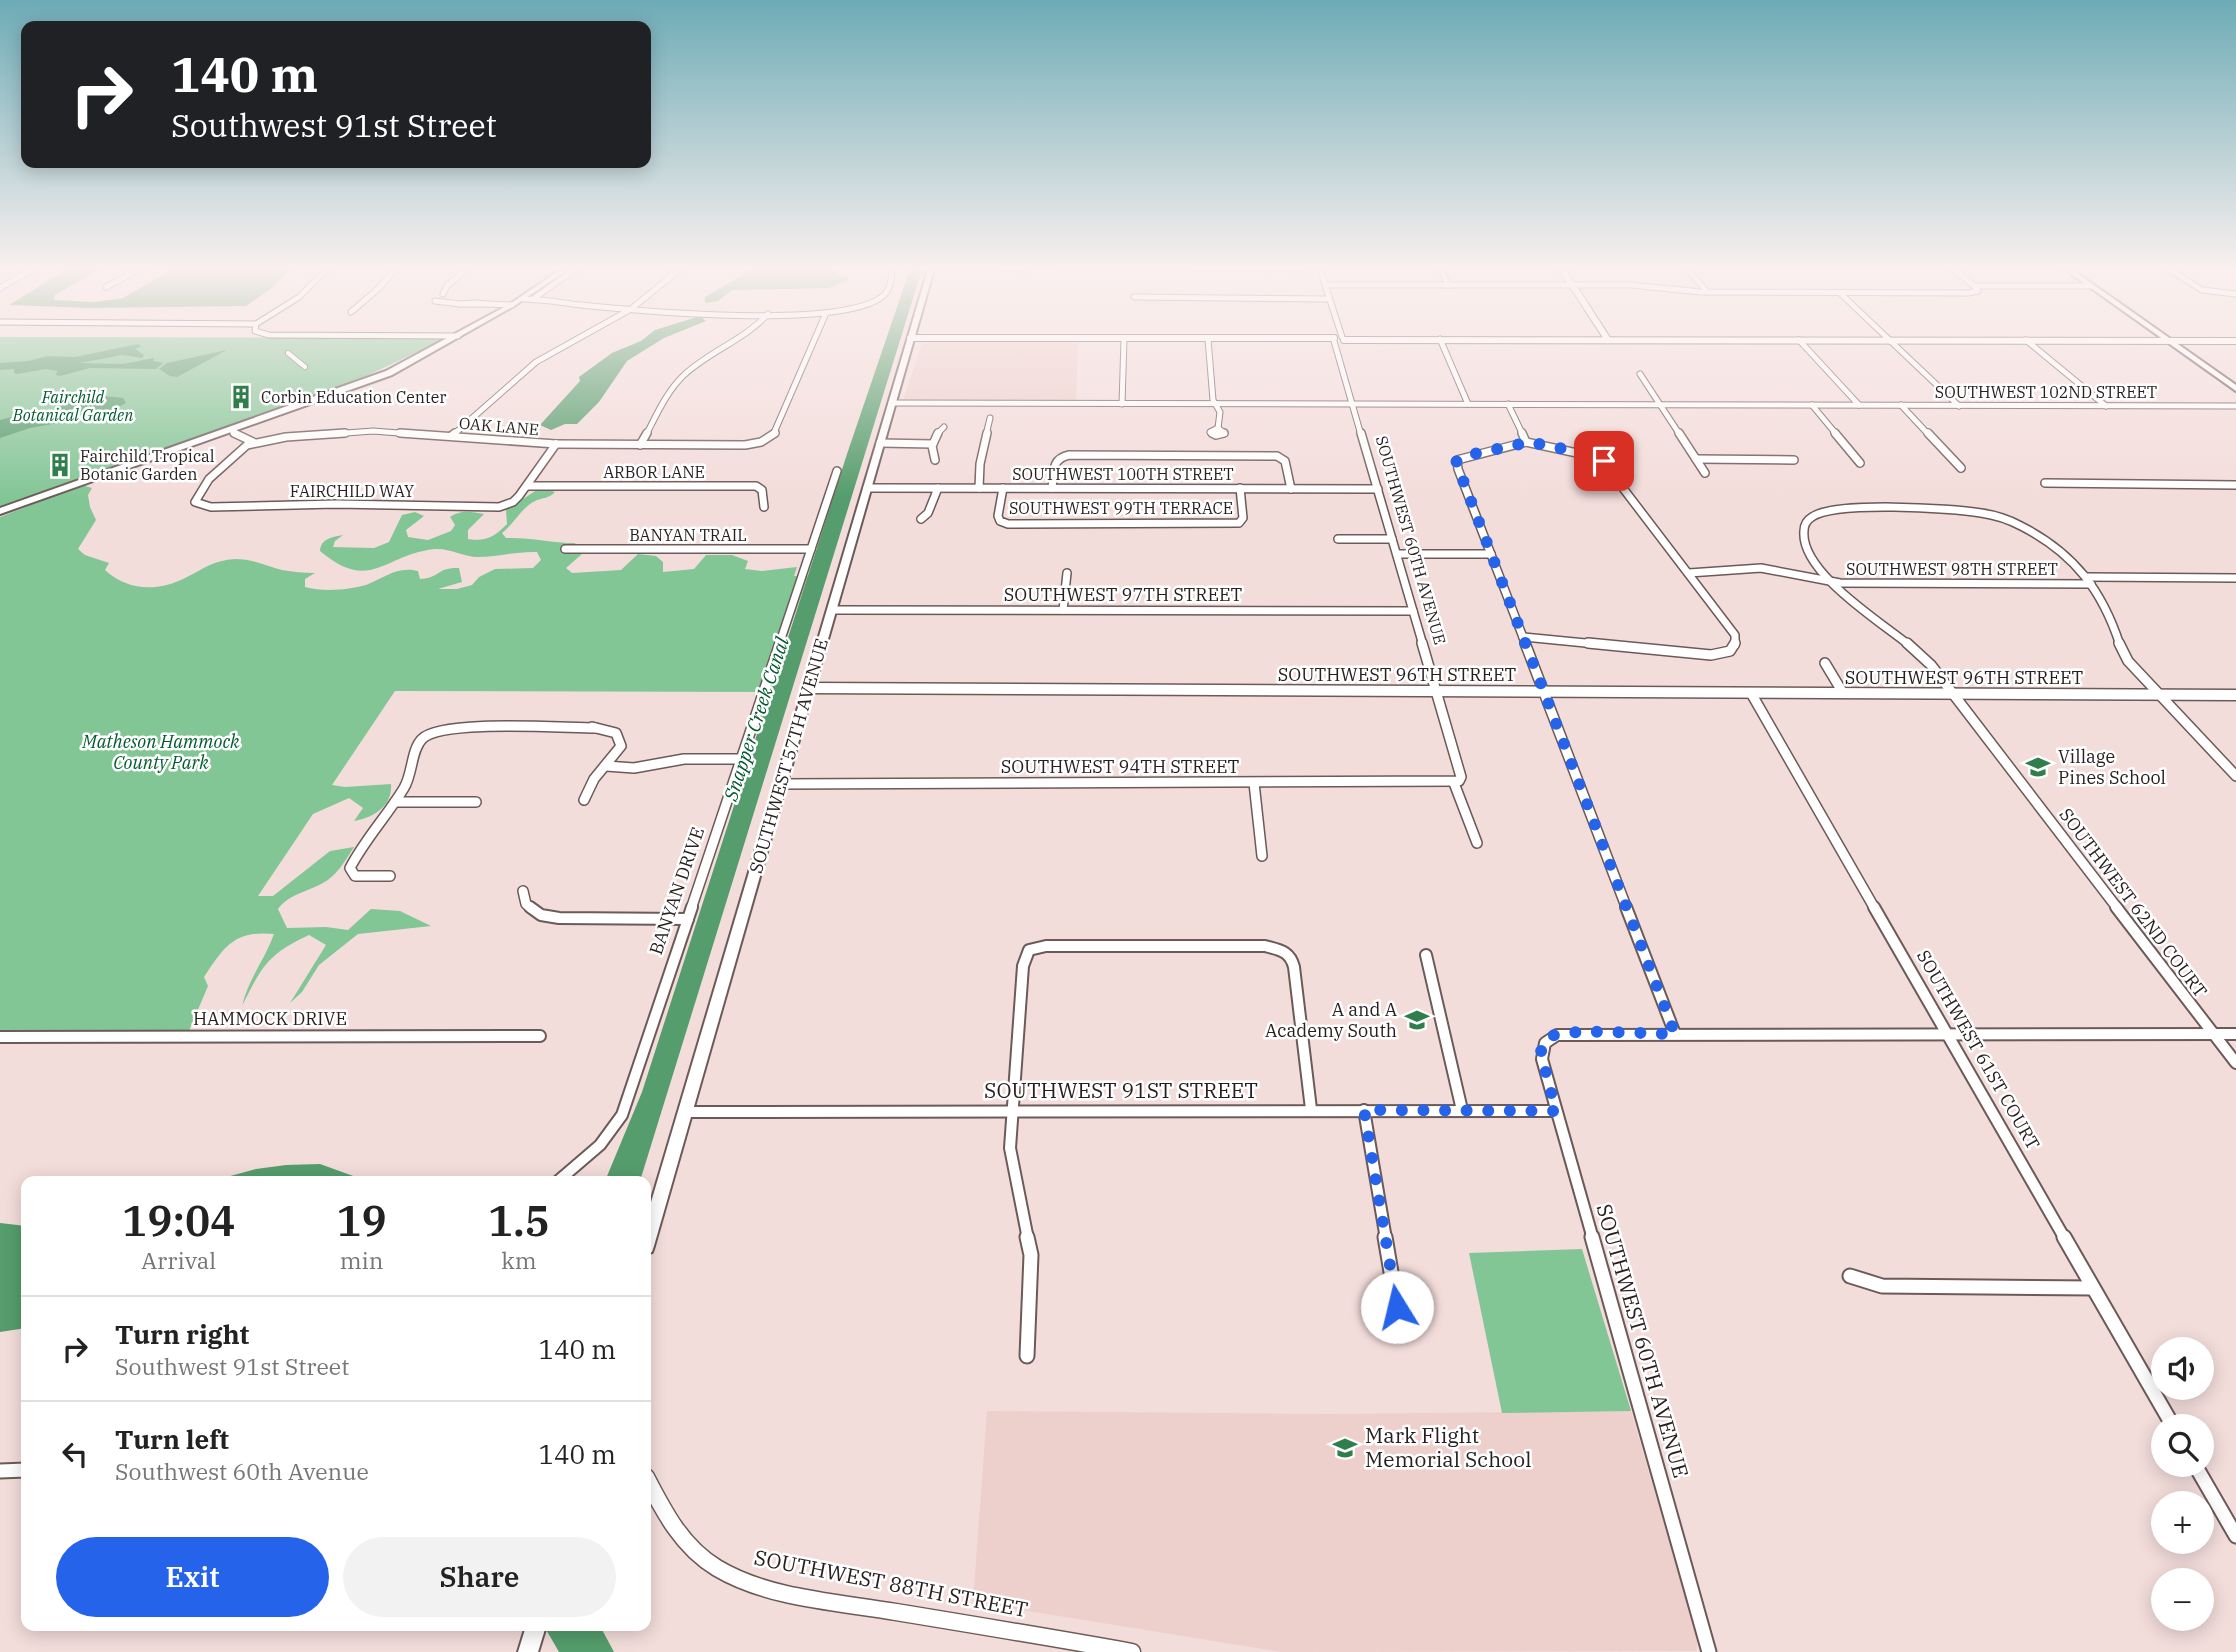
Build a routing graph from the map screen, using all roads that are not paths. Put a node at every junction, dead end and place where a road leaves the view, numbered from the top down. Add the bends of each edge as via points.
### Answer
1 (445, 343) edge
2 (567, 343) edge
3 (734, 343) edge
4 (814, 343) edge
5 (909, 343) edge
6 (1124, 343) edge
7 (1208, 343) edge
8 (1340, 343) edge
9 (1442, 343) edge
10 (1802, 343) edge
11 (1894, 343) edge
12 (2028, 343) edge
13 (2170, 343) edge
14 (288, 353) dead end
15 (305, 366) dead end
16 (1640, 374) dead end
17 (2236, 389) edge
18 (891, 403) junction
19 (1122, 404) junction
20 (1216, 404) junction
21 (1354, 404) junction
22 (1468, 404) junction
23 (1508, 404) junction
24 (1660, 405) junction
25 (1812, 405) junction
26 (1859, 405) junction
27 (1901, 405) junction
28 (1959, 406) junction
29 (2103, 406) junction
30 (2236, 406) edge
31 (990, 418) dead end
32 (944, 427) dead end
33 (1218, 428) dead end
34 (234, 433) dead end
35 (452, 436) junction
36 (253, 442) junction
37 (1526, 442) junction
38 (880, 443) junction
39 (556, 444) junction
40 (933, 444) junction
41 (640, 445) junction
42 (1696, 459) junction
43 (935, 460) dead end
44 (1794, 460) dead end
45 (1860, 463) dead end
46 (1961, 468) dead end
47 (837, 471) dead end
48 (1705, 473) dead end
49 (2045, 483) dead end
50 (977, 485) junction
51 (2236, 485) edge
52 (527, 486) junction
53 (867, 488) junction
54 (935, 488) junction
55 (1003, 488) junction
56 (1052, 488) junction
57 (1240, 488) junction
58 (1291, 489) junction
59 (1378, 489) junction
60 (764, 507) dead end
61 (0, 511) edge
62 (921, 519) dead end
63 (1338, 539) dead end
64 (1392, 539) junction
65 (565, 549) dead end
66 (811, 549) junction
67 (1396, 554) junction
68 (1491, 554) junction
69 (1689, 572) junction
70 (1066, 573) dead end
71 (2236, 578) edge
72 (2089, 581) junction
73 (1829, 582) junction
74 (832, 610) junction
75 (1063, 610) junction
76 (1413, 611) junction
77 (1523, 637) junction
78 (1825, 663) dead end
79 (809, 688) junction
80 (1436, 692) junction
81 (1545, 692) junction
82 (1751, 693) junction
83 (1843, 693) junction
84 (1954, 694) junction
85 (2158, 694) junction
86 (2236, 695) edge
87 (741, 759) junction
88 (606, 766) junction
89 (2236, 776) edge
90 (1457, 782) junction
91 (1254, 783) junction
92 (782, 784) junction
93 (584, 800) dead end
94 (395, 802) junction
95 (476, 802) dead end
96 (1477, 843) dead end
97 (1262, 856) dead end
98 (390, 876) dead end
99 (523, 891) dead end
100 (688, 919) junction
101 (1426, 955) dead end
102 (1946, 1033) junction
103 (1675, 1034) junction
104 (2214, 1034) junction
105 (2236, 1034) edge
106 (540, 1036) dead end
107 (0, 1037) edge
108 (2236, 1063) edge
109 (1311, 1109) junction
110 (1364, 1110) junction
111 (1462, 1110) junction
112 (1012, 1111) junction
113 (1556, 1111) junction
114 (685, 1112) junction
115 (564, 1176) edge
116 (651, 1229) edge
117 (1850, 1276) dead end
118 (2093, 1288) junction
119 (1397, 1307) dead end
120 (1027, 1356) dead end
121 (2165, 1414) edge
122 (21, 1470) edge
123 (0, 1471) edge
124 (2202, 1477) edge
125 (651, 1487) edge
126 (2236, 1536) edge
127 (534, 1631) edge
128 (528, 1652) edge
129 (1132, 1652) edge
130 (1709, 1652) edge

1 - 61 main road via 383,376
2 - 35 street via 541,359
3 - 41 street via 680,379
4 - 41 street, OAK LANE via 778,429 764,442
5 - 18 main road, SOUTHWEST 57TH AVENUE
6 - 19 street
7 - 20 street
8 - 21 street, SOUTHWEST 60TH AVENUE
9 - 22 street
10 - 26 street
11 - 28 street
12 - 29 street
13 - 17 main road
14 - 15 street
16 - 24 street
18 - 19 street, SOUTHWEST 102ND STREET
18 - 38 main road, SOUTHWEST 57TH AVENUE
19 - 20 street, SOUTHWEST 102ND STREET
20 - 21 street, SOUTHWEST 102ND STREET
20 - 33 street
21 - 22 street, SOUTHWEST 102ND STREET
21 - 59 street, SOUTHWEST 60TH AVENUE
22 - 23 street, SOUTHWEST 102ND STREET
23 - 24 street, SOUTHWEST 102ND STREET
23 - 37 street
24 - 25 street, SOUTHWEST 102ND STREET
24 - 42 street
25 - 26 street, SOUTHWEST 102ND STREET
25 - 45 street
26 - 27 street, SOUTHWEST 102ND STREET
27 - 28 street, SOUTHWEST 102ND STREET
27 - 46 street
28 - 29 street, SOUTHWEST 102ND STREET
29 - 30 street, SOUTHWEST 102ND STREET
31 - 50 street
32 - 40 street
34 - 36 street
35 - 36 street, OAK LANE via 358,432
35 - 39 street, OAK LANE
36 - 52 street, FAIRCHILD WAY via 209,479 197,504 487,509 506,506
37 - 68 street via 1457,460
37 - 69 street via 1602,459
38 - 40 street
38 - 53 main road, SOUTHWEST 57TH AVENUE
39 - 41 street, OAK LANE
39 - 52 street
40 - 43 street
42 - 44 street
42 - 48 street
47 - 66 street, BANYAN DRIVE
49 - 51 street
50 - 54 street, SOUTHWEST 100TH STREET
50 - 55 street, SOUTHWEST 100TH STREET
52 - 60 street, ARBOR LANE via 756,486 762,489
53 - 54 street, SOUTHWEST 100TH STREET
53 - 74 main road, SOUTHWEST 57TH AVENUE
54 - 62 street via 928,513
55 - 56 street, SOUTHWEST 100TH STREET
55 - 57 street, SOUTHWEST 99TH TERRACE via 998,516 1011,524 1241,522
56 - 57 street, SOUTHWEST 100TH STREET
56 - 58 street via 1054,462 1059,457 1282,457
57 - 58 street, SOUTHWEST 100TH STREET
58 - 59 street, SOUTHWEST 100TH STREET
59 - 64 street, SOUTHWEST 60TH AVENUE
63 - 64 street
64 - 67 street, SOUTHWEST 60TH AVENUE
65 - 66 street, BANYAN TRAIL
66 - 87 street, BANYAN DRIVE
67 - 68 street
67 - 76 street, SOUTHWEST 60TH AVENUE
68 - 77 street
69 - 73 street, SOUTHWEST 98TH STREET via 1766,568
69 - 77 street via 1733,632 1736,641 1730,651 1703,655
70 - 75 street
71 - 72 street, SOUTHWEST 98TH STREET
72 - 73 street, SOUTHWEST 98TH STREET
72 - 73 street, SOUTHWEST 62ND COURT via 2032,532 1993,516 1967,511 1853,509 1818,513 1807,521 1804,536
72 - 85 street via 2111,615 2124,657
73 - 84 street, SOUTHWEST 62ND COURT via 1854,607 1911,646
74 - 75 street, SOUTHWEST 97TH STREET
74 - 79 main road, SOUTHWEST 57TH AVENUE
75 - 76 street, SOUTHWEST 97TH STREET
76 - 80 street, SOUTHWEST 60TH AVENUE
77 - 81 street
78 - 83 street
79 - 80 street, SOUTHWEST 96TH STREET
79 - 92 main road, SOUTHWEST 57TH AVENUE
80 - 81 street, SOUTHWEST 96TH STREET
80 - 90 street, SOUTHWEST 60TH AVENUE via 1461,777
81 - 82 street, SOUTHWEST 96TH STREET
81 - 103 street
82 - 83 street, SOUTHWEST 96TH STREET
82 - 102 street, SOUTHWEST 61ST COURT
83 - 84 street, SOUTHWEST 96TH STREET
84 - 85 street, SOUTHWEST 96TH STREET
84 - 104 street, SOUTHWEST 62ND COURT
85 - 86 street, SOUTHWEST 96TH STREET
85 - 89 street
87 - 88 street
87 - 100 street, BANYAN DRIVE
88 - 93 street
88 - 94 street via 621,750 621,740 612,730 452,727 428,734 416,746 411,776
90 - 91 street, SOUTHWEST 94TH STREET
90 - 96 street, SOUTHWEST 60TH AVENUE
91 - 92 street, SOUTHWEST 94TH STREET
91 - 97 street
92 - 114 main road, SOUTHWEST 57TH AVENUE
94 - 95 street
94 - 98 street via 368,837 350,872
99 - 100 street via 526,904 549,917
100 - 115 street, BANYAN DRIVE via 620,1119 600,1145
101 - 111 street
102 - 103 street
102 - 104 street
102 - 118 street, SOUTHWEST 61ST COURT
103 - 113 street, SOUTHWEST 60TH AVENUE via 1560,1034 1545,1042 1541,1054
104 - 105 street
104 - 108 street, SOUTHWEST 62ND COURT
106 - 107 street, HAMMOCK DRIVE
109 - 110 street, SOUTHWEST 91ST STREET
109 - 112 street, SOUTHWEST 91ST STREET
109 - 112 street via 1294,967 1285,951 1253,946 1046,946 1029,950 1023,966
110 - 111 street, SOUTHWEST 91ST STREET
110 - 119 street
111 - 113 street, SOUTHWEST 91ST STREET
112 - 114 street, SOUTHWEST 91ST STREET
112 - 120 street via 1011,1156 1031,1255
113 - 130 street, SOUTHWEST 60TH AVENUE
114 - 116 main road, SOUTHWEST 57TH AVENUE
117 - 118 street via 1882,1286
118 - 121 street, SOUTHWEST 61ST COURT
122 - 123 street
124 - 126 street
125 - 129 street, SOUTHWEST 88TH STREET via 684,1542 715,1567 738,1578 824,1599
127 - 128 main road

